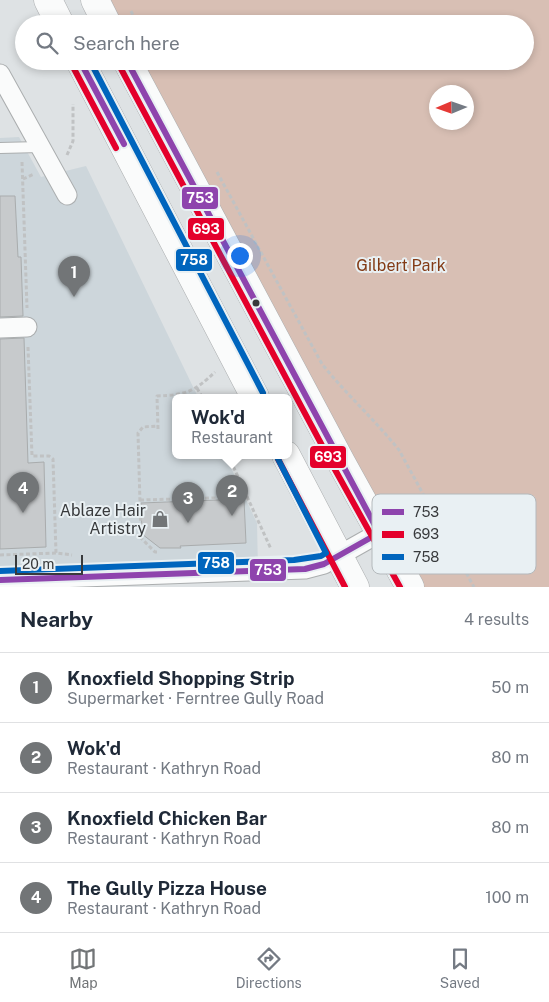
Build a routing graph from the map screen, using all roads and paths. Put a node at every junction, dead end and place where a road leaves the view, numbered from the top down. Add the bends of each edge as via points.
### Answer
1 (48, 0) edge
2 (94, 0) edge
3 (56, 15) edge
4 (102, 15) edge
5 (85, 70) edge
6 (132, 70) edge
7 (0, 74) edge
8 (72, 104) dead end
9 (40, 147) junction
10 (0, 148) edge
11 (175, 150) junction
12 (21, 156) dead end
13 (67, 156) dead end
14 (215, 168) dead end
15 (139, 171) junction
16 (67, 195) dead end
17 (28, 327) junction
18 (0, 328) edge
19 (216, 370) dead end
20 (198, 388) junction
21 (183, 394) edge
22 (201, 394) edge
23 (253, 394) edge
24 (172, 395) edge
25 (230, 459) edge
26 (288, 459) edge
27 (423, 494) edge
28 (248, 497) junction
29 (140, 500) junction
30 (372, 520) edge
31 (372, 537) edge
32 (261, 549) dead end
33 (271, 549) junction
34 (278, 549) dead end
35 (164, 552) dead end
36 (56, 553) junction
37 (61, 554) dead end
38 (0, 555) edge
39 (338, 556) junction
40 (403, 574) edge
41 (467, 574) edge
42 (0, 580) edge
43 (355, 587) edge
44 (410, 587) edge
45 (474, 587) edge

1 - 3 main road
2 - 4 main road
5 - 15 main road
6 - 11 main road
7 - 9 street
8 - 13 path via 73,141
9 - 10 lane
9 - 16 street
11 - 15 main road
11 - 30 main road
12 - 17 path
14 - 27 path via 322,364 399,450
15 - 23 main road
17 - 18 street
17 - 36 path via 32,456 49,456 53,460
19 - 20 path
20 - 21 path
20 - 22 path
24 - 29 path via 157,396 158,428 143,427 138,433
25 - 28 path
26 - 39 main road
28 - 29 path
28 - 33 path
29 - 35 path via 141,538 155,552
31 - 39 street
32 - 33 path
33 - 34 path
36 - 37 path
36 - 38 path
39 - 42 street via 305,569
39 - 43 main road
40 - 44 main road
41 - 45 path

